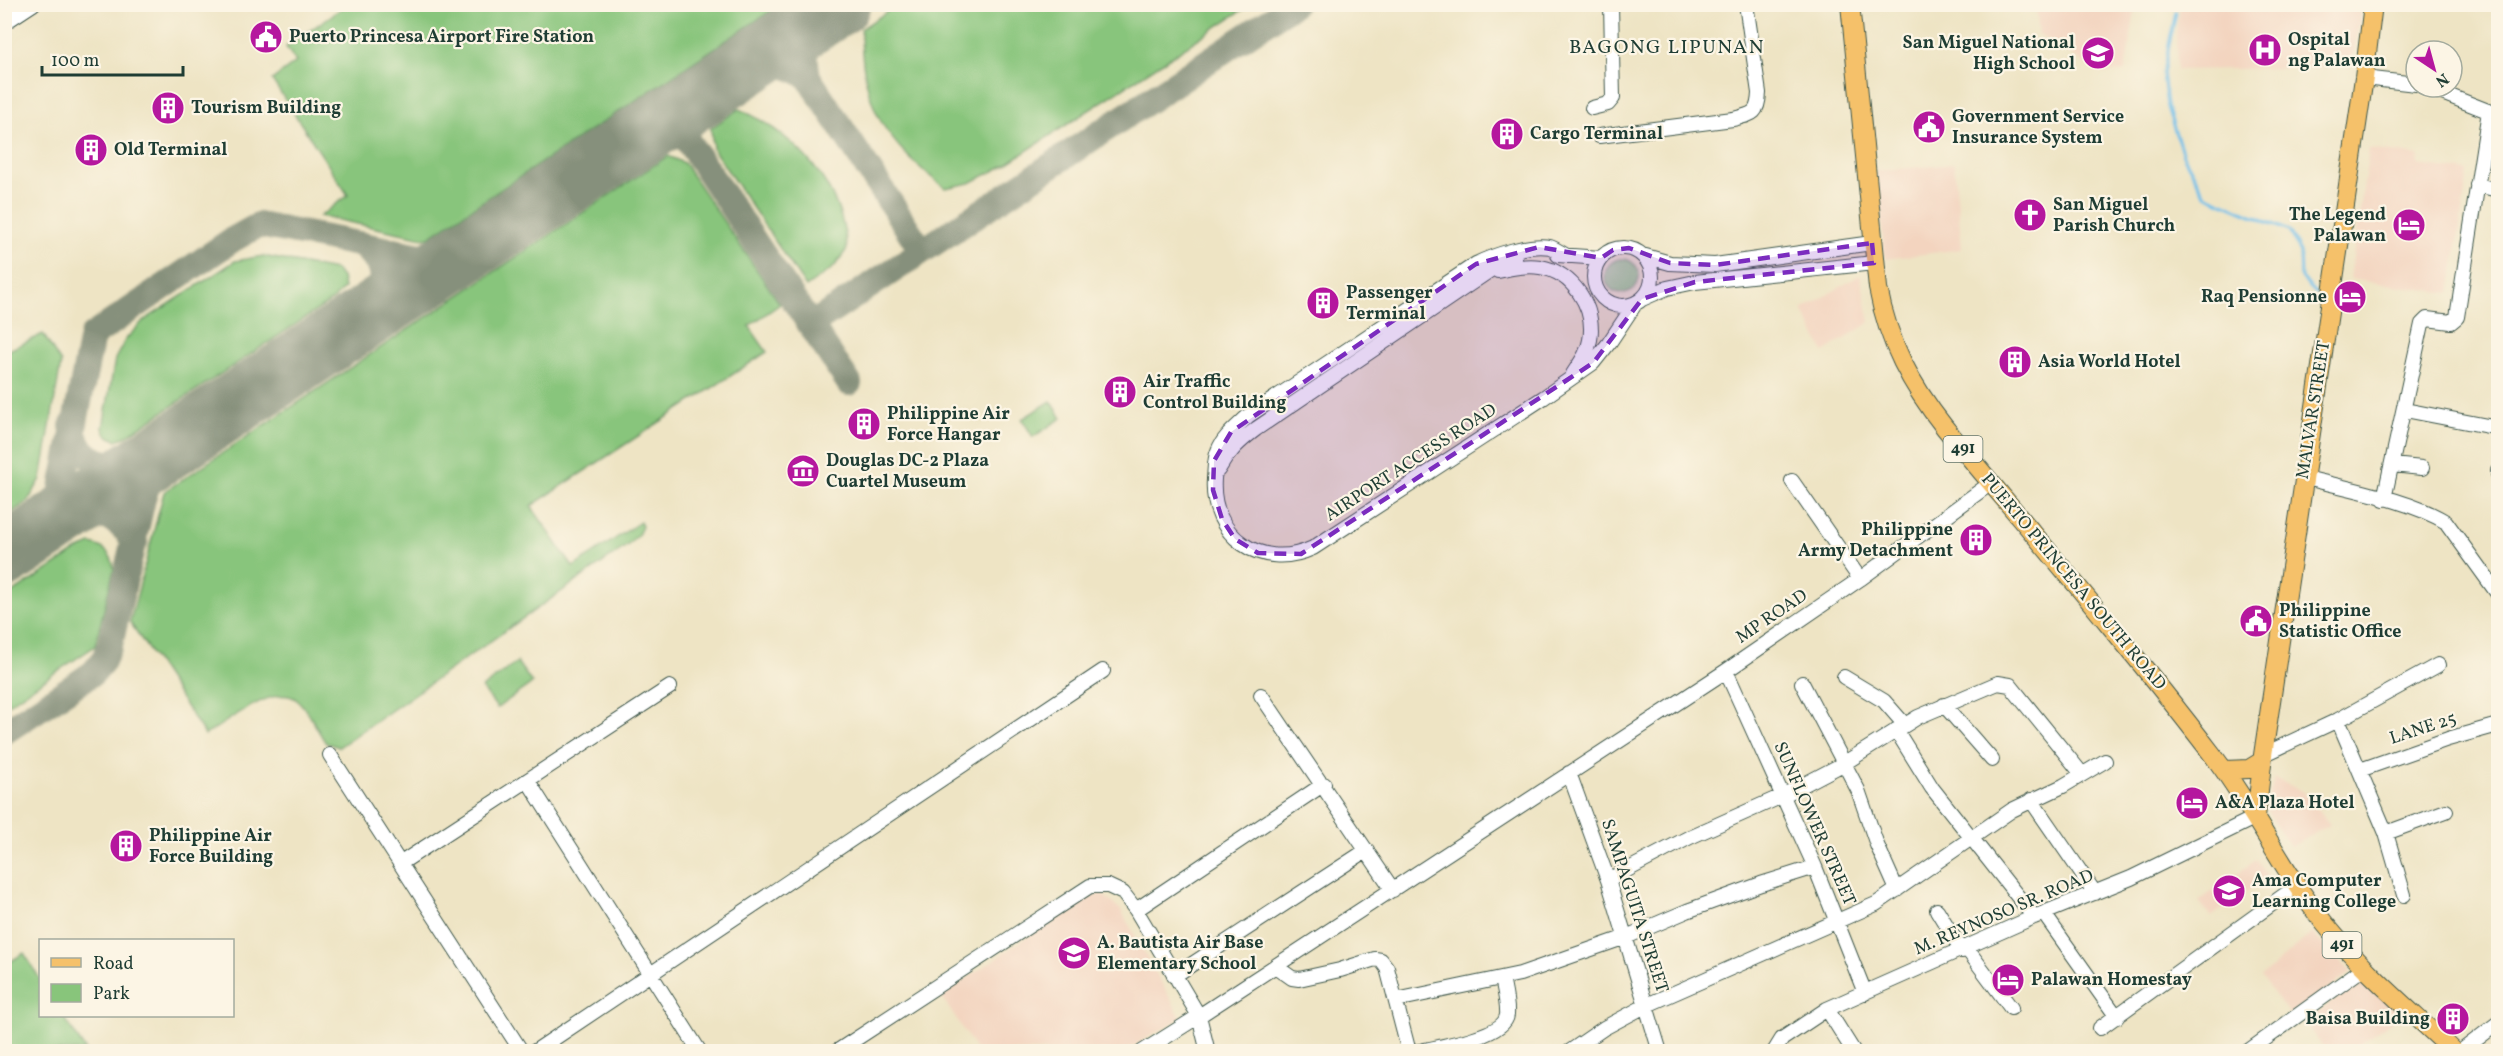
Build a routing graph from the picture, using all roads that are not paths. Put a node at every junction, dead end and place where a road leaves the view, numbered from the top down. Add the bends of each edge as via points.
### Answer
1 (33, 4) edge
2 (1611, 4) edge
3 (1746, 4) edge
4 (1850, 4) edge
5 (2373, 4) edge
6 (4, 23) edge
7 (2364, 78) junction
8 (2404, 83) edge
9 (2458, 99) edge
10 (1592, 108) dead end
11 (2494, 113) edge
12 (1599, 136) dead end
13 (2477, 185) junction
14 (2499, 190) edge
15 (1872, 243) junction
16 (1642, 255) junction
17 (1567, 256) junction
18 (1600, 258) junction
19 (1874, 263) junction
20 (1487, 274) junction
21 (1638, 301) junction
22 (1570, 380) junction
23 (2404, 410) junction
24 (2499, 428) edge
25 (2392, 465) junction
26 (2422, 468) dead end
27 (1214, 477) junction
28 (2303, 477) junction
29 (1792, 481) dead end
30 (1990, 483) junction
31 (2384, 499) junction
32 (1860, 579) junction
33 (2499, 594) edge
34 (2438, 665) dead end
35 (1103, 670) dead end
36 (1726, 671) junction
37 (1844, 677) dead end
38 (1802, 683) dead end
39 (670, 687) dead end
40 (1261, 695) dead end
41 (1944, 705) junction
42 (2338, 720) junction
43 (2499, 725) edge
44 (1900, 727) junction
45 (330, 755) dead end
46 (2263, 758) junction
47 (1992, 760) dead end
48 (2105, 760) dead end
49 (1843, 764) junction
50 (2224, 770) junction
51 (2360, 770) junction
52 (1569, 773) junction
53 (2082, 774) junction
54 (528, 781) junction
55 (1324, 784) junction
56 (1782, 796) junction
57 (2031, 800) junction
58 (2446, 811) dead end
59 (2256, 817) junction
60 (2386, 832) junction
61 (1972, 837) junction
62 (1366, 850) junction
63 (401, 862) junction
64 (1815, 867) junction
65 (1608, 880) junction
66 (2297, 886) junction
67 (1393, 890) junction
68 (1898, 890) junction
69 (2095, 893) junction
70 (2404, 896) dead end
71 (1136, 910) junction
72 (1937, 910) dead end
73 (2039, 915) junction
74 (1838, 922) junction
75 (1626, 937) junction
76 (1964, 950) junction
77 (1275, 966) junction
78 (2365, 968) junction
79 (651, 974) junction
80 (1174, 976) junction
81 (1502, 978) junction
82 (1866, 993) junction
83 (1396, 1000) junction
84 (1647, 1005) junction
85 (2011, 1008) dead end
86 (1827, 1009) junction
87 (1199, 1016) junction
88 (2117, 1017) junction
89 (2499, 1023) edge
90 (2100, 1028) dead end
91 (2454, 1051) edge
92 (522, 1052) edge
93 (534, 1052) edge
94 (700, 1052) edge
95 (836, 1052) edge
96 (1142, 1052) edge
97 (1209, 1052) edge
98 (1409, 1052) edge
99 (1415, 1052) edge
100 (1569, 1052) edge
101 (1660, 1052) edge
102 (1774, 1052) edge
103 (1854, 1052) edge
104 (2247, 1052) edge

1 - 6 street
2 - 10 street via 1613,98 1608,104
3 - 12 street via 1759,93 1758,108 1753,113
4 - 15 main road, PUERTO PRINCESA SOUTH ROAD / 491
5 - 7 main road, MALVAR STREET
7 - 8 street
7 - 28 main road, MALVAR STREET
9 - 11 street
11 - 13 street
13 - 14 street
13 - 23 street via 2457,317 2451,322 2427,319 2422,324
15 - 16 street via 1715,265 1670,263
15 - 19 main road, PUERTO PRINCESA SOUTH ROAD / 491
16 - 18 street via 1621,248
16 - 21 street via 1652,276 1651,285
17 - 18 street, AIRPORT ACCESS ROAD
17 - 20 street, AIRPORT ACCESS ROAD via 1537,254 1514,258
17 - 27 street, AIRPORT ACCESS ROAD via 1549,247 1516,250 1483,261 1451,279 1248,416 1221,443 1214,461
18 - 21 street via 1594,282 1602,298 1617,306
19 - 21 street via 1695,282 1667,288
19 - 30 main road, PUERTO PRINCESA SOUTH ROAD / 491 via 1886,325 1901,363 1927,405
20 - 22 street via 1522,266 1542,267 1574,286 1588,308 1591,327 1588,349
20 - 27 street, AIRPORT ACCESS ROAD via 1256,429 1225,456
21 - 22 street, AIRPORT ACCESS ROAD via 1601,354
22 - 27 street, AIRPORT ACCESS ROAD via 1301,554 1271,556 1235,539 1217,508
23 - 24 street
23 - 25 street
25 - 26 street
25 - 31 street
28 - 31 street
28 - 46 main road, MALVAR STREET
29 - 32 street
30 - 32 street, MP ROAD
30 - 50 main road, PUERTO PRINCESA SOUTH ROAD / 491
31 - 33 street via 2446,522
32 - 36 street, MP ROAD
34 - 42 street
35 - 79 street
36 - 52 street, MP ROAD
36 - 56 street, SUNFLOWER STREET
37 - 44 street via 1884,701
38 - 49 street
39 - 54 street
40 - 55 street
41 - 44 street
41 - 47 street
41 - 53 street via 1998,683 2008,683
42 - 46 street
42 - 51 street
43 - 51 street, LANE 25
44 - 49 street
44 - 61 street via 1932,788
45 - 63 street
46 - 50 main road via 2250,769
46 - 59 main road, MALVAR STREET
48 - 53 street
49 - 56 street
49 - 68 street via 1858,790 1876,845
50 - 59 main road, PUERTO PRINCESA SOUTH ROAD / 491
51 - 60 street
52 - 65 street, SAMPAGUITA STREET
52 - 67 street, MP ROAD
53 - 57 street
54 - 63 street
54 - 79 street
55 - 62 street
55 - 71 street
56 - 64 street, SUNFLOWER STREET
56 - 65 street via 1690,837
57 - 61 street
57 - 69 street
58 - 60 street
59 - 66 main road, PUERTO PRINCESA SOUTH ROAD / 491
59 - 69 street, M. REYNOSO SR. ROAD
60 - 70 street
61 - 68 street
61 - 73 street
62 - 67 street
62 - 80 street
63 - 92 street
64 - 74 street, SUNFLOWER STREET
64 - 75 street via 1687,911
65 - 75 street, SAMPAGUITA STREET
66 - 78 main road, PUERTO PRINCESA SOUTH ROAD / 491
66 - 88 street
67 - 77 street, MP ROAD
68 - 74 street
69 - 73 street, M. REYNOSO SR. ROAD
71 - 80 street
71 - 95 street via 1116,889 1090,886
72 - 76 street
73 - 76 street, M. REYNOSO SR. ROAD
73 - 88 street
74 - 82 street, SUNFLOWER STREET
74 - 84 street
75 - 81 street
75 - 84 street, SAMPAGUITA STREET
76 - 82 street, M. REYNOSO SR. ROAD
76 - 85 street
77 - 83 street via 1299,979 1381,960
77 - 87 street, MP ROAD
78 - 91 main road, PUERTO PRINCESA SOUTH ROAD / 491
78 - 104 street
79 - 93 street
79 - 94 street
80 - 87 street
81 - 83 street
81 - 99 street via 1507,1017 1503,1024 1474,1037
82 - 86 street, M. REYNOSO SR. ROAD
83 - 98 street
84 - 100 street
84 - 101 street, SAMPAGUITA STREET
86 - 102 street, M. REYNOSO SR. ROAD via 1782,1039
86 - 103 street
87 - 96 street, MP ROAD
87 - 97 street
88 - 90 street
89 - 91 street

